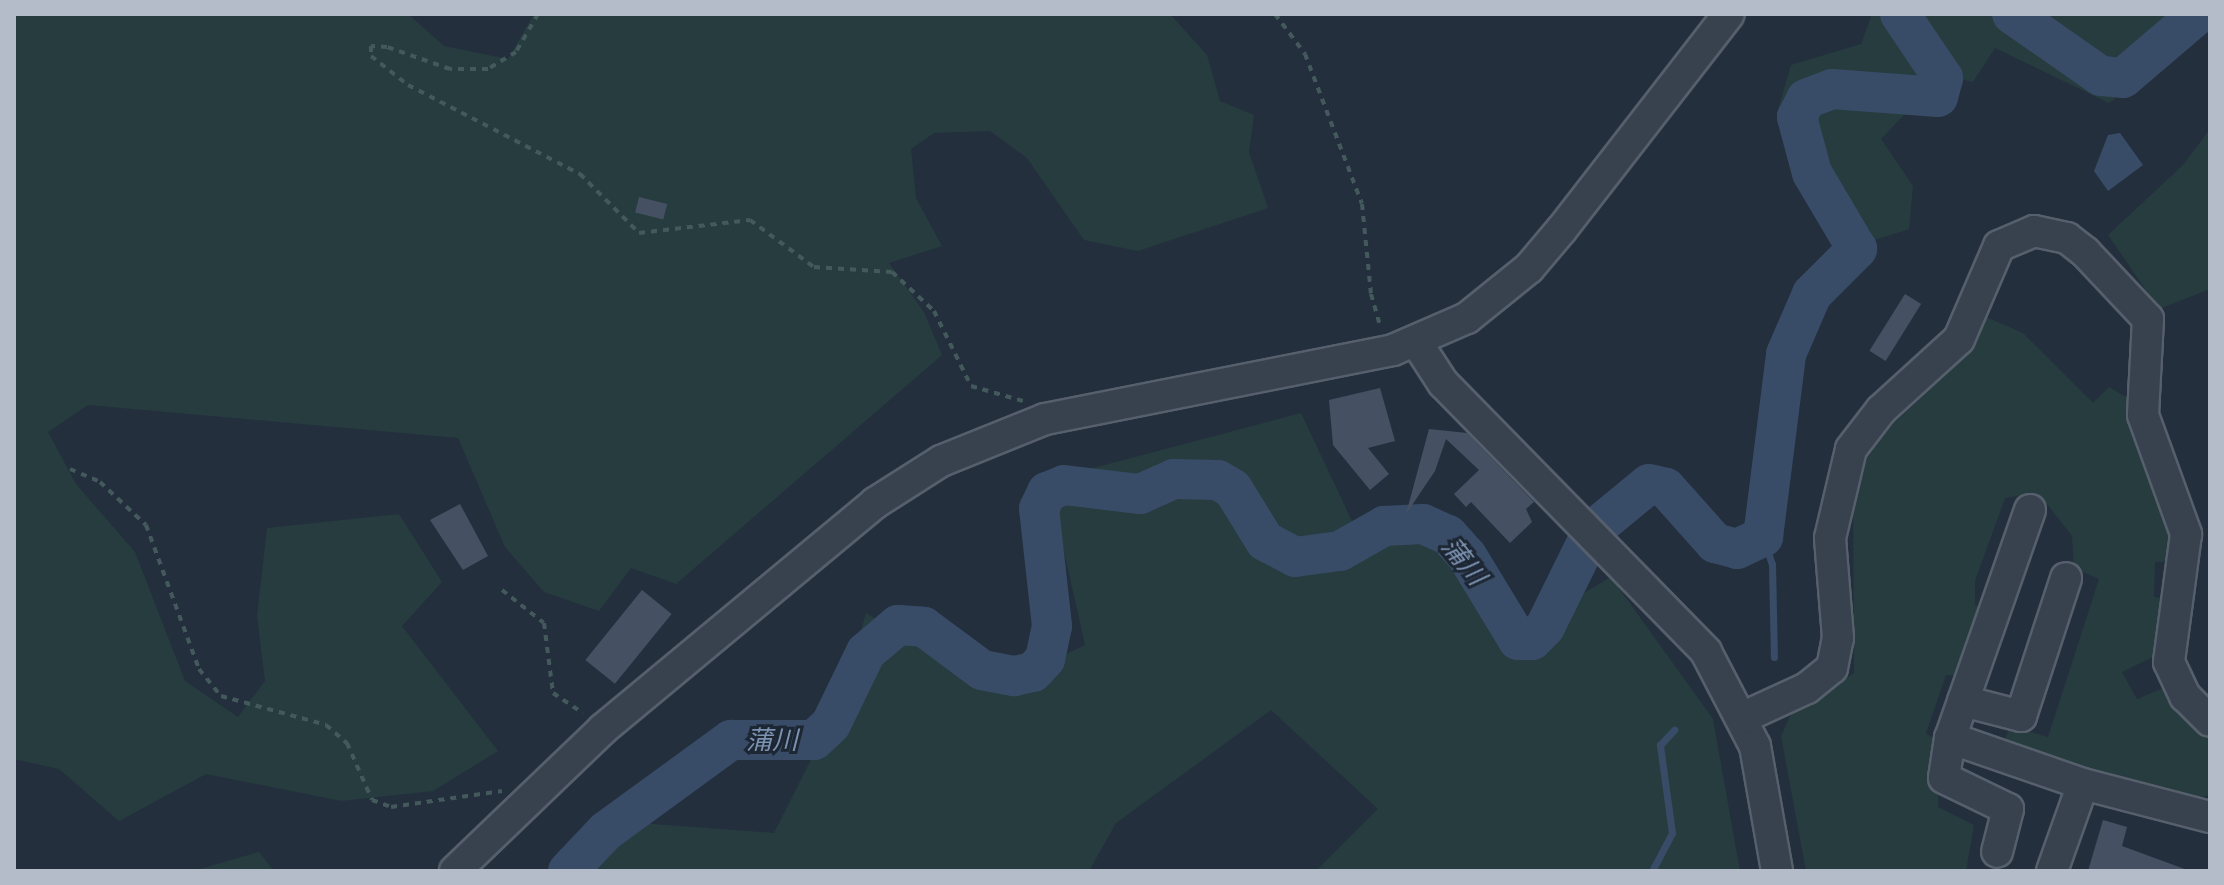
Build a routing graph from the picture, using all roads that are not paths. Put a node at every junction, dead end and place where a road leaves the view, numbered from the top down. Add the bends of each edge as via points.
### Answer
1 (1729, 14) edge
2 (1405, 347) junction
3 (2030, 510) dead end
4 (2066, 578) dead end
5 (1963, 701) junction
6 (1744, 717) junction
7 (2210, 721) edge
8 (1950, 738) junction
9 (2083, 784) junction
10 (2210, 817) edge
11 (1997, 852) dead end
12 (455, 871) edge
13 (1777, 871) edge
14 (2052, 871) edge

1 - 2 street via 1529,268 1467,318
2 - 6 street via 1706,652
2 - 12 street via 1042,421 971,446 875,503 603,729
3 - 5 street
4 - 5 street via 2021,716
5 - 8 street
6 - 7 street via 1807,688 1832,668 1838,638 1830,538 1851,449 1881,410 1959,339 1999,246 2034,231 2067,238 2148,319 2143,415 2186,534 2169,662 2185,696
6 - 13 street via 1761,771
8 - 9 street
8 - 11 street via 1944,778 2008,809
9 - 10 street
9 - 14 street

